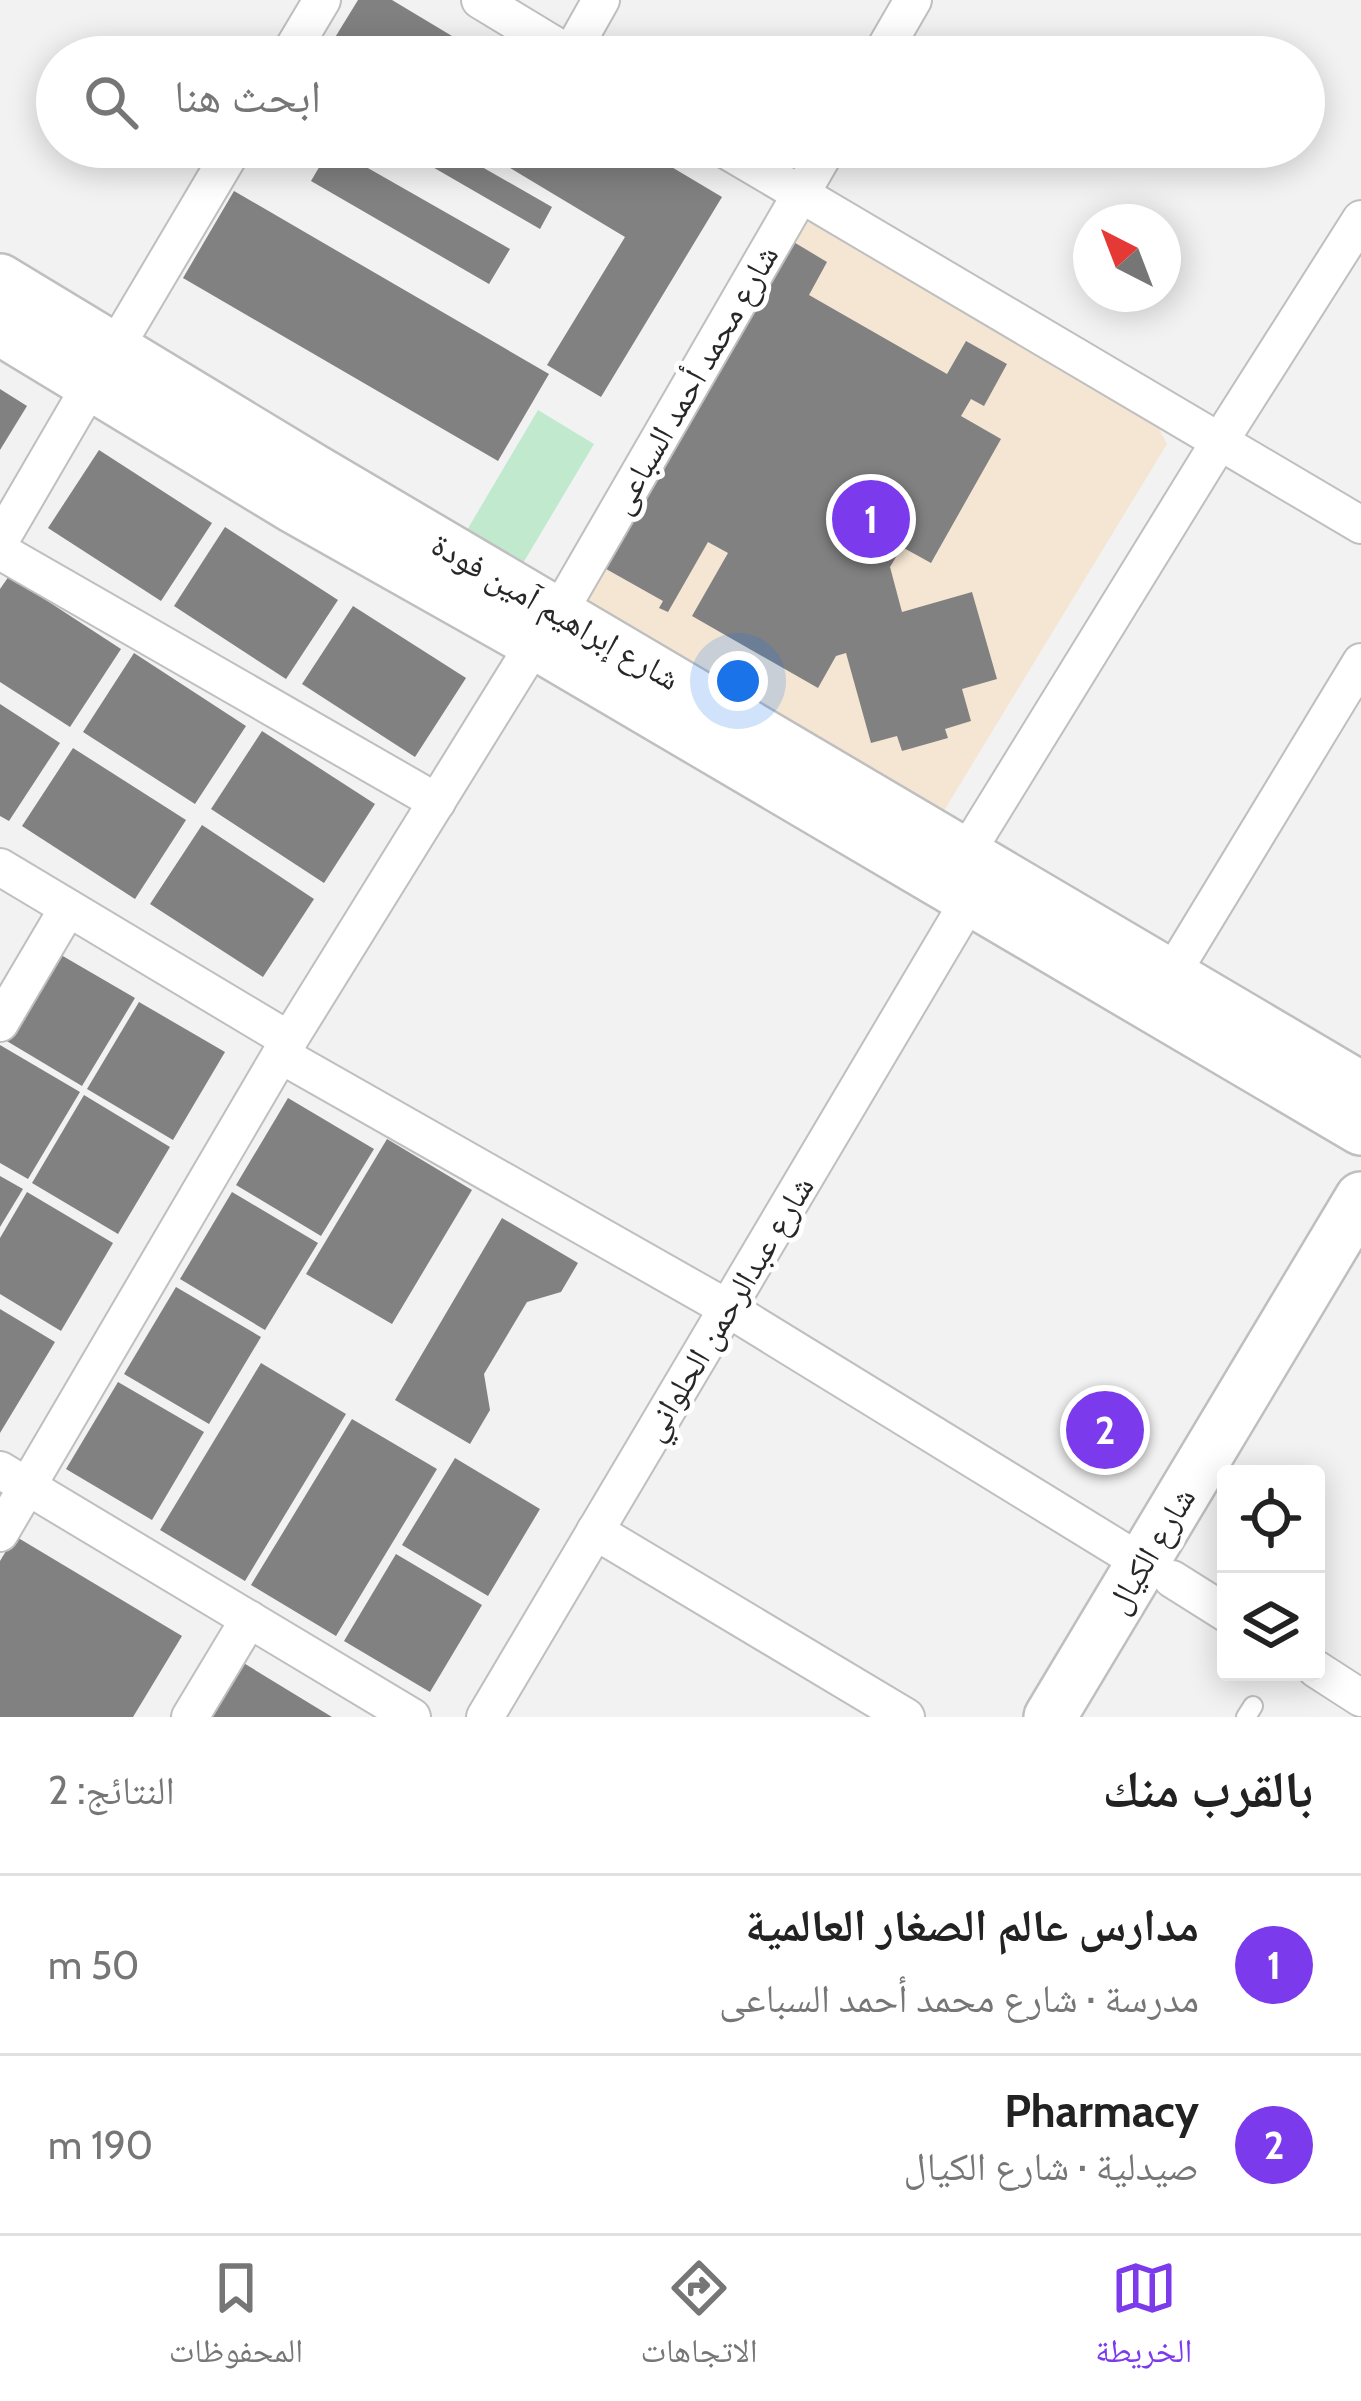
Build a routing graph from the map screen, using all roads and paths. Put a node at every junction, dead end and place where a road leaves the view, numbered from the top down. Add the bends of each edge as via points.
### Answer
1 (322, 0) edge
2 (480, 0) edge
3 (601, 0) edge
4 (913, 0) edge
5 (301, 36) edge
6 (539, 36) edge
7 (582, 36) edge
8 (892, 36) edge
9 (222, 168) edge
10 (756, 168) edge
11 (816, 168) edge
12 (800, 195) junction
13 (1361, 219) edge
14 (0, 280) edge
15 (0, 329) edge
16 (104, 366) junction
17 (1217, 444) junction
18 (1361, 525) edge
19 (0, 541) edge
20 (0, 551) edge
21 (547, 627) junction
22 (1361, 662) edge
23 (437, 802) junction
24 (0, 868) edge
25 (968, 876) junction
26 (68, 908) junction
27 (1171, 975) junction
28 (0, 1023) edge
29 (285, 1047) junction
30 (1361, 1088) edge
31 (1361, 1129) edge
32 (1361, 1198) edge
33 (1361, 1263) edge
34 (728, 1308) junction
35 (1240, 1465) edge
36 (14, 1479) edge
37 (1217, 1500) edge
38 (595, 1531) junction
39 (0, 1533) edge
40 (1157, 1571) junction
41 (1217, 1607) edge
42 (249, 1619) junction
43 (1325, 1675) edge
44 (1361, 1698) edge
45 (190, 1717) edge
46 (412, 1717) edge
47 (485, 1717) edge
48 (906, 1717) edge
49 (1050, 1717) edge
50 (1090, 1717) edge

1 - 5 street
2 - 6 street
3 - 7 street
4 - 8 street
9 - 16 street
10 - 12 street
11 - 12 street, شارع محمد أحمد السباعى
12 - 17 street
12 - 21 street, شارع محمد أحمد السباعى
13 - 17 street, شارع عبدالرحمن الحلواني
14 - 16 street, شارع إبراهيم آمين فودة
15 - 16 street, شارع إبراهيم آمين فودة
16 - 19 street
16 - 21 street, شارع إبراهيم آمين فودة
17 - 18 street
17 - 25 street, شارع عبدالرحمن الحلواني
20 - 23 street
21 - 23 street, شارع محمد أحمد السباعى
21 - 25 street, شارع إبراهيم آمين فودة
22 - 27 street
23 - 29 street, شارع محمد أحمد السباعى
24 - 26 street
25 - 27 street, شارع إبراهيم آمين فودة
25 - 31 street, شارع إبراهيم آمين فودة
25 - 34 street, شارع عبدالرحمن الحلواني
26 - 28 street
26 - 29 street
27 - 30 street, شارع إبراهيم آمين فودة
29 - 34 street
29 - 36 street, شارع محمد أحمد السباعى
32 - 40 street, شارع الكيال
33 - 35 street, شارع الكيال
34 - 38 street, شارع عبدالرحمن الحلواني
34 - 40 street
36 - 39 street, شارع محمد أحمد السباعى
36 - 42 street
37 - 40 street, شارع الكيال
38 - 47 street, شارع عبدالرحمن الحلواني
38 - 48 street
40 - 41 street
40 - 49 street, شارع الكيال
40 - 50 street, شارع الكيال
42 - 45 street
42 - 46 street
43 - 44 street

